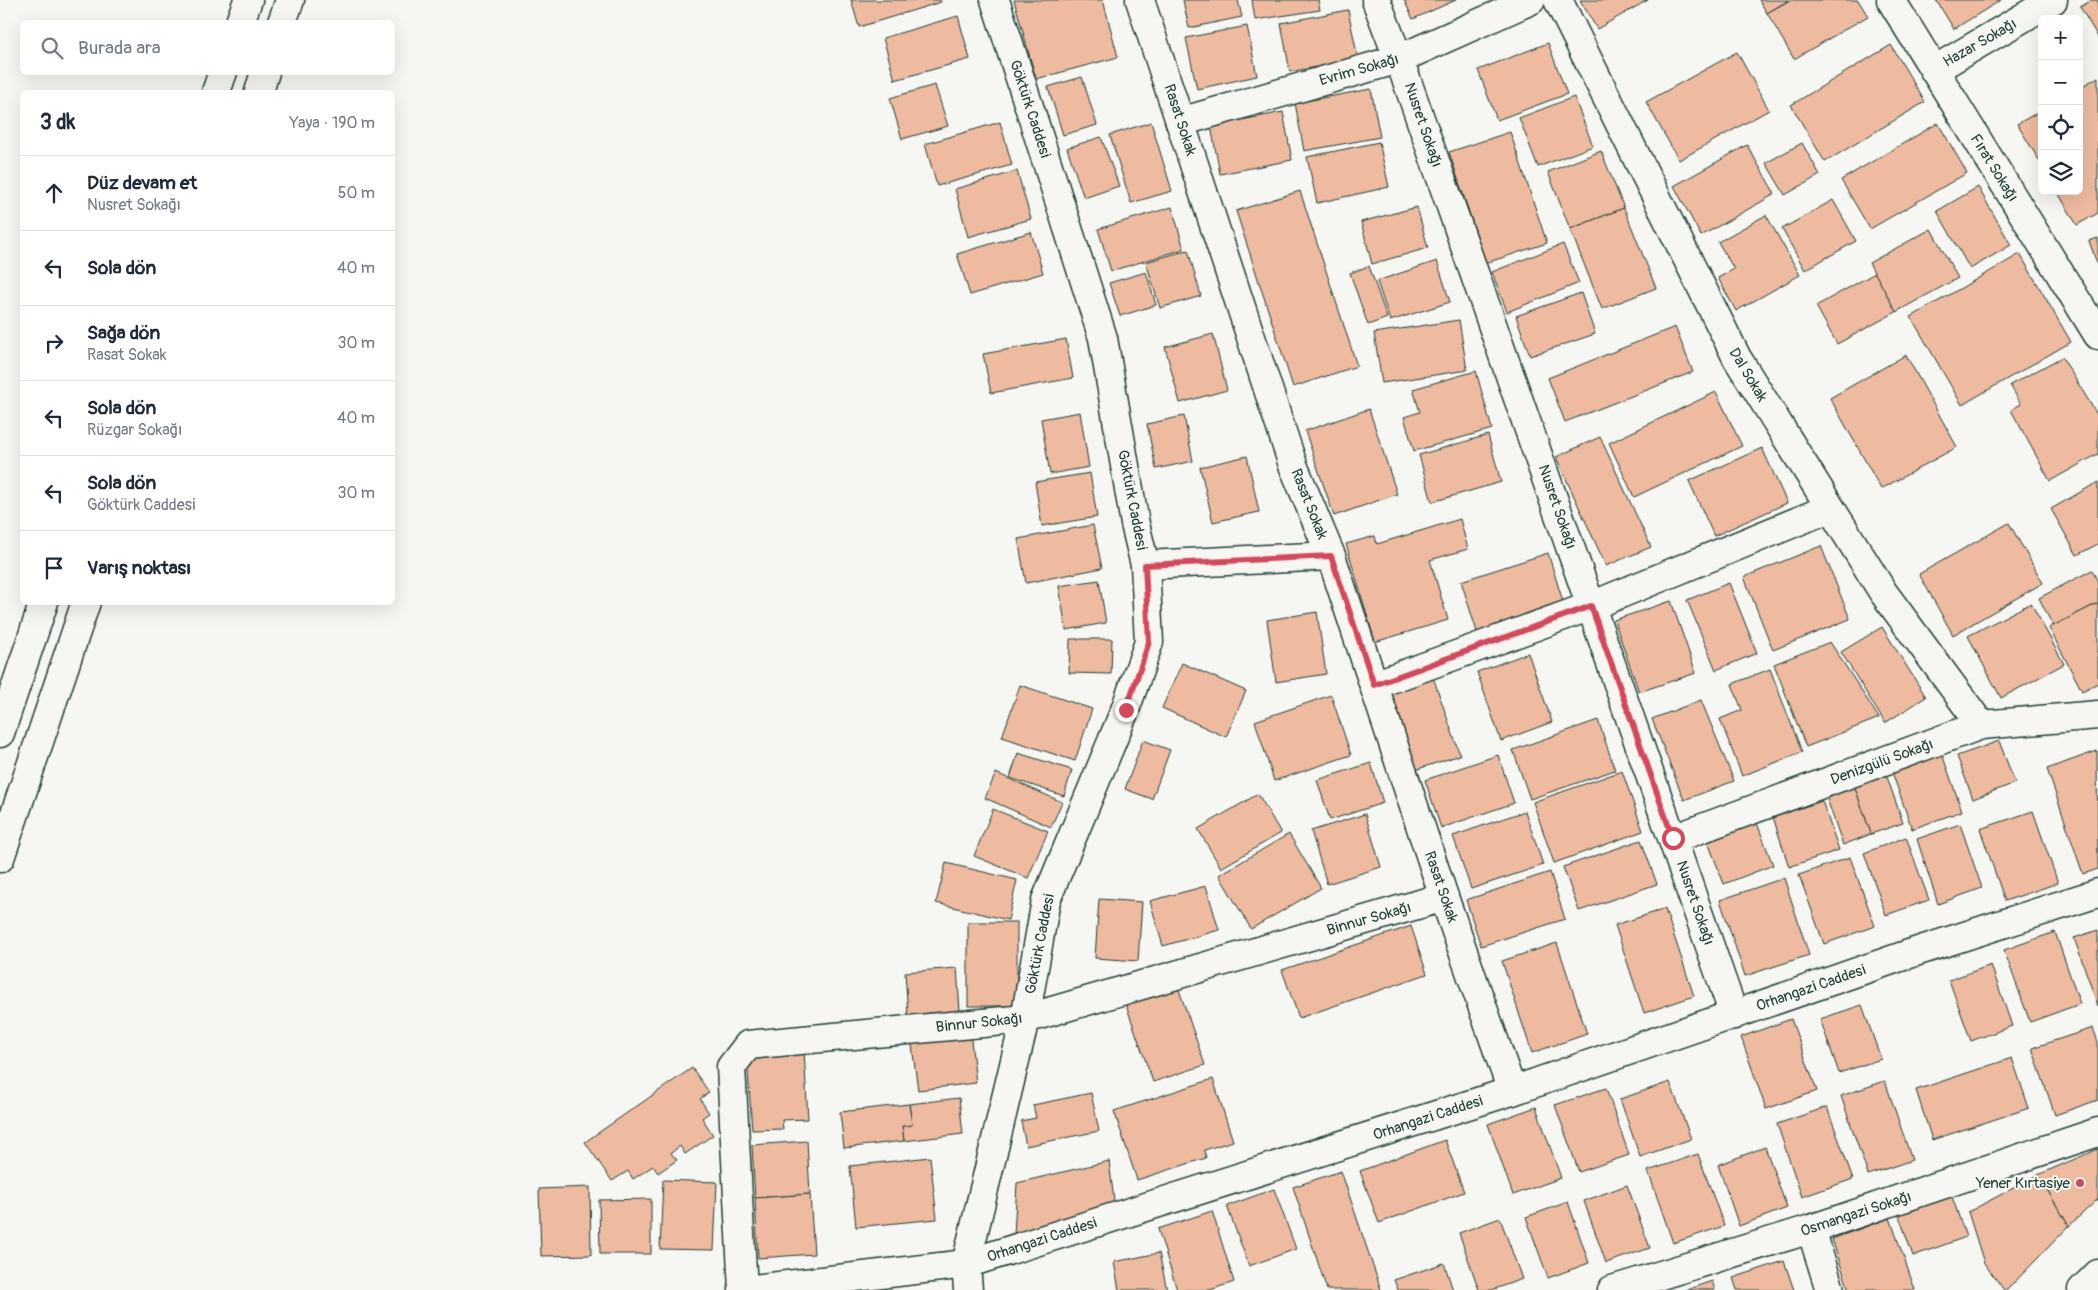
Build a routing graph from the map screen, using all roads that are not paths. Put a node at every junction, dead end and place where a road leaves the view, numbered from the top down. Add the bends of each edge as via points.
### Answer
1 (248, 0) edge
2 (290, 0) edge
3 (995, 0) edge
4 (1140, 0) edge
5 (1376, 0) edge
6 (1530, 0) edge
7 (1558, 0) edge
8 (1891, 0) edge
9 (2053, 0) edge
10 (241, 20) edge
11 (283, 20) edge
12 (1399, 59) junction
13 (1934, 70) junction
14 (222, 75) edge
15 (264, 75) edge
16 (217, 90) edge
17 (260, 90) edge
18 (1180, 122) junction
19 (2098, 335) edge
20 (1830, 508) junction
21 (1331, 556) junction
22 (1145, 565) junction
23 (43, 605) edge
24 (85, 605) edge
25 (1591, 606) junction
26 (1374, 685) junction
27 (2098, 715) edge
28 (1981, 726) junction
29 (0, 733) edge
30 (1673, 838) junction
31 (0, 858) edge
32 (2098, 893) edge
33 (1444, 897) junction
34 (1734, 1015) junction
35 (1025, 1019) junction
36 (1512, 1091) junction
37 (2098, 1132) edge
38 (1811, 1230) junction
39 (2098, 1274) edge
40 (967, 1277) edge
41 (744, 1290) edge
42 (1612, 1290) edge
43 (1830, 1290) edge
44 (2082, 1290) edge

1 - 10 street
2 - 11 street
3 - 22 street, Göktürk Caddesi via 1103,338
4 - 18 street, Rasat Sokak
5 - 12 street, Nusret Sokağı
6 - 12 street, Evrim Sokağı
7 - 20 street, Dal Sokak via 1737,358
8 - 13 street, Fırat Sokağı
9 - 13 street, Hazar Sokağı
12 - 18 street, Evrim Sokağı
12 - 25 street, Nusret Sokağı
13 - 19 street, Fırat Sokağı
14 - 16 street
15 - 17 street
18 - 21 street, Rasat Sokak via 1293,465
20 - 25 street
20 - 28 street, Dal Sokak via 1883,592
21 - 22 street
21 - 26 street, Rasat Sokak
22 - 35 street, Göktürk Caddesi via 1149,642 1126,710 1046,900
23 - 29 street
24 - 31 street
25 - 26 street
25 - 30 street, Nusret Sokağı
26 - 33 street, Rasat Sokak
27 - 28 street, Denizgülü Sokağı
28 - 30 street, Denizgülü Sokağı
30 - 34 street, Nusret Sokağı
32 - 34 street, Orhangazi Caddesi
33 - 35 street, Binnur Sokağı
33 - 36 street, Rasat Sokak
34 - 36 street, Orhangazi Caddesi
35 - 40 street, Göktürk Caddesi
35 - 41 street, Binnur Sokağı via 748,1045 731,1067
36 - 40 street, Orhangazi Caddesi
37 - 38 street, Osmangazi Sokağı
38 - 42 street, Osmangazi Sokağı
38 - 43 street
39 - 44 street
40 - 41 street, Orhangazi Caddesi

